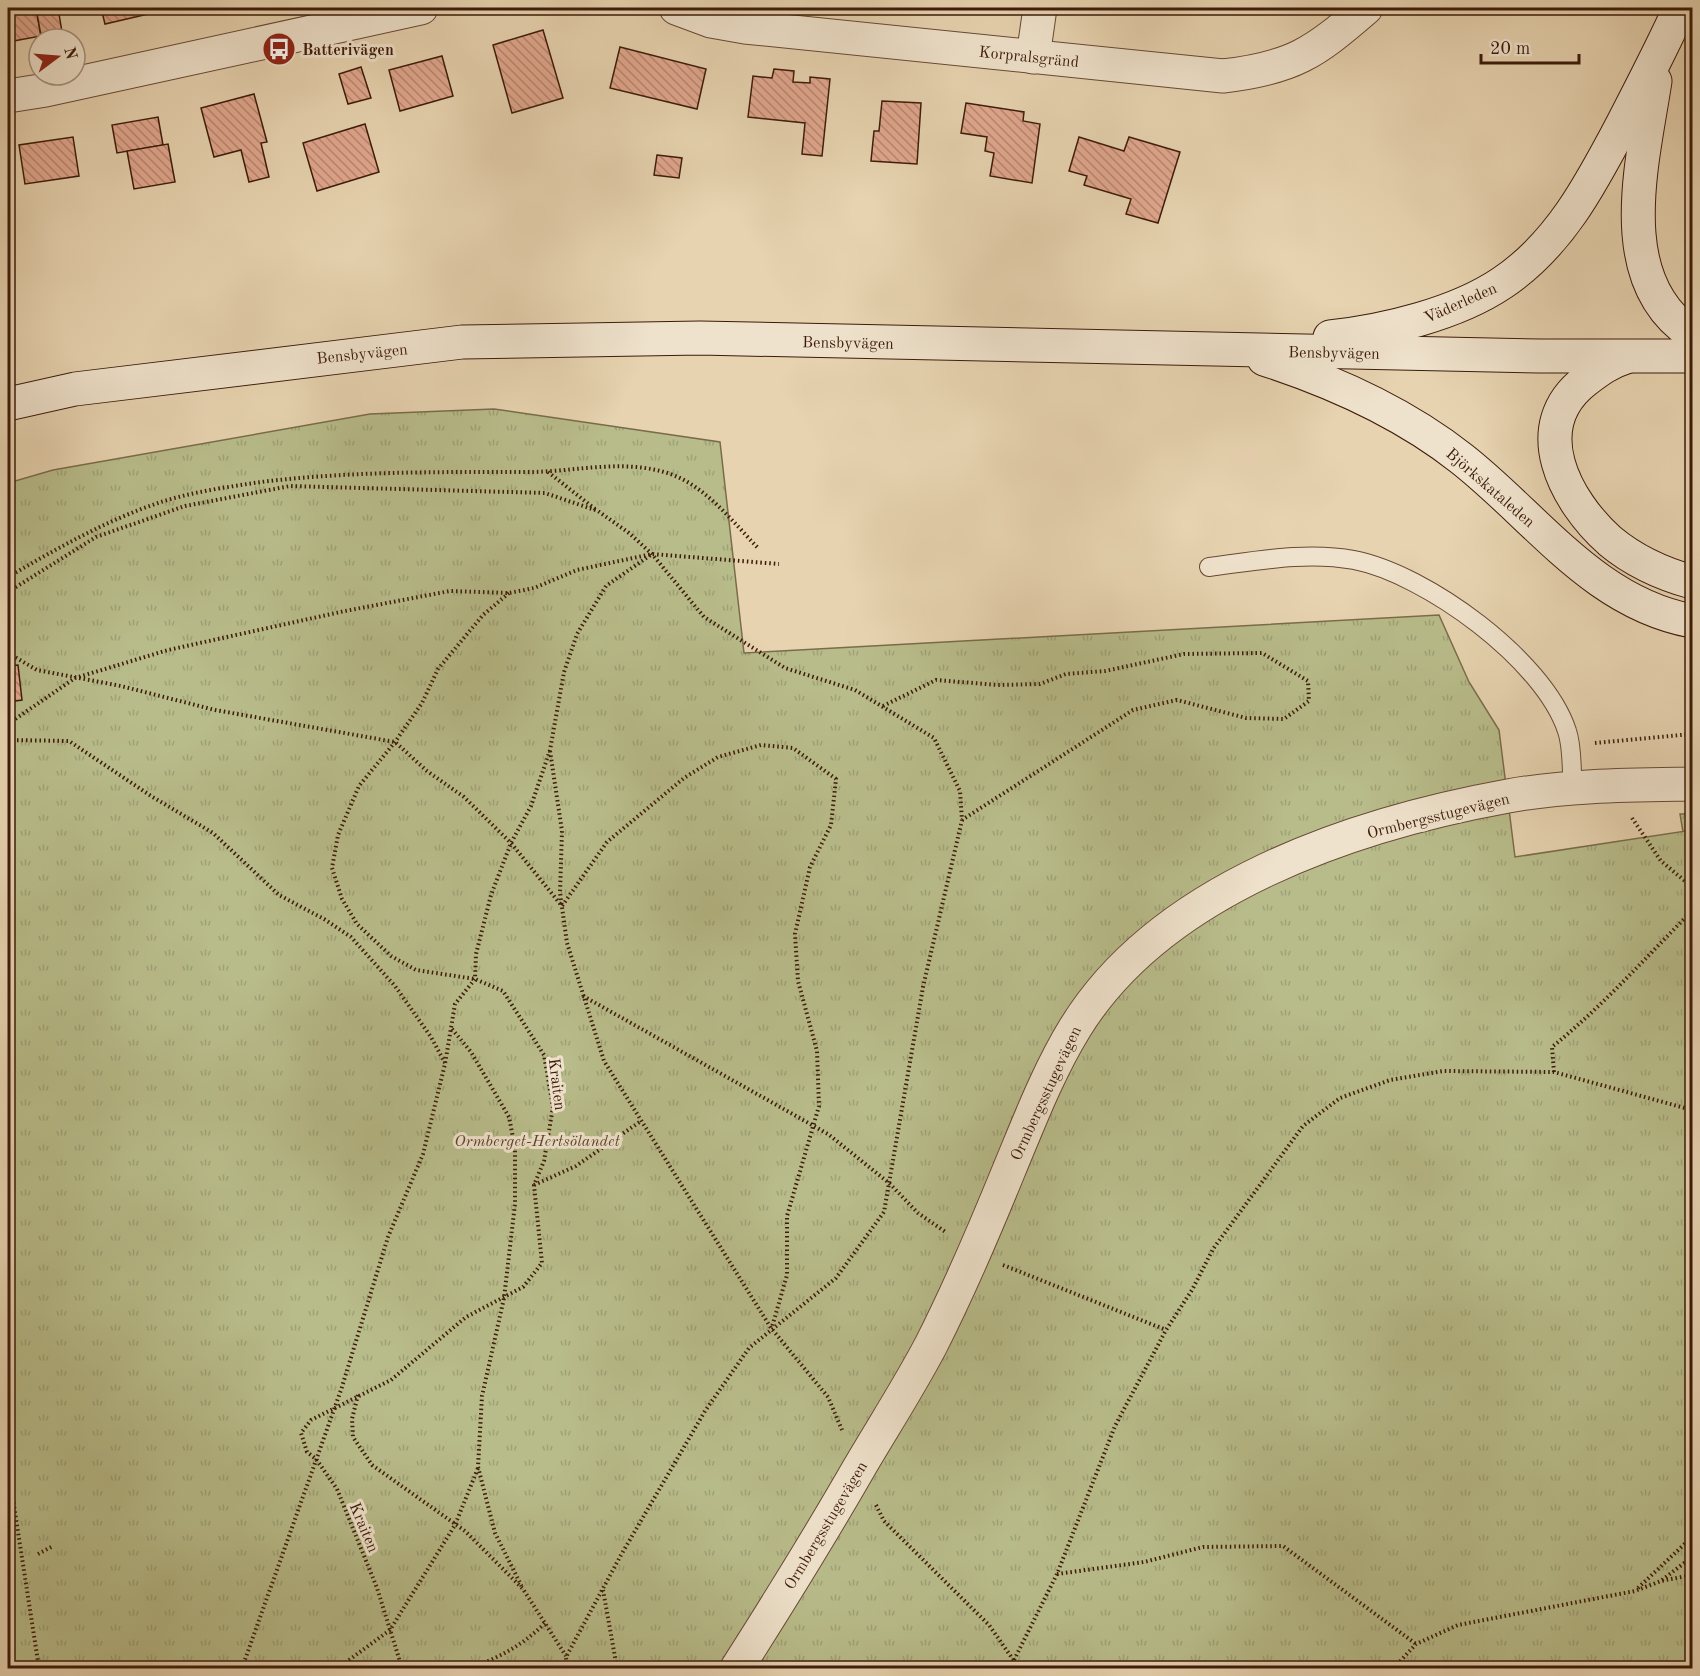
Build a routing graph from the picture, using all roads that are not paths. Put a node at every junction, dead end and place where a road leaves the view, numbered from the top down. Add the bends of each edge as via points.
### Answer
1 (421, 8) edge
2 (676, 8) edge
3 (1040, 8) edge
4 (1366, 8) edge
5 (1680, 8) edge
6 (1660, 52) junction
7 (1034, 57) junction
8 (8, 96) edge
9 (1692, 334) edge
10 (1209, 350) junction
11 (1632, 356) junction
12 (1692, 356) edge
13 (8, 404) edge
14 (1209, 567) dead end
15 (1692, 582) edge
16 (1692, 621) edge
17 (1692, 784) edge
18 (1573, 790) junction
19 (737, 1668) edge

1 - 8 main road
2 - 7 main road, Korpralsgränd via 711,21 744,27
3 - 7 main road
4 - 7 main road, Korpralsgränd via 1293,62 1256,72 1223,76
5 - 6 main road, Väderleden
6 - 9 main road, Väderleden via 1638,191 1639,236 1646,268 1660,301 1680,326
6 - 10 main road, Väderleden via 1588,189 1554,236 1502,284 1413,322 1342,336
10 - 11 main road, Bensbyvägen
10 - 13 main road, Bensbyvägen via 700,338 462,342 75,389
10 - 16 main road, Björkskataleden via 1257,357 1284,366 1407,422 1462,459 1595,578 1634,603
11 - 12 main road, Bensbyvägen
11 - 15 main road via 1602,367 1569,395 1558,421 1556,454 1571,496 1611,542 1666,574
14 - 18 lane via 1288,558 1354,560 1400,576 1442,600 1510,650 1551,695 1568,732
17 - 18 main road, Ormbergsstugevägen
18 - 19 main road, Ormbergsstugevägen via 1510,796 1462,807 1382,827 1310,851 1244,882 1155,938 1116,972 1074,1030 930,1345

